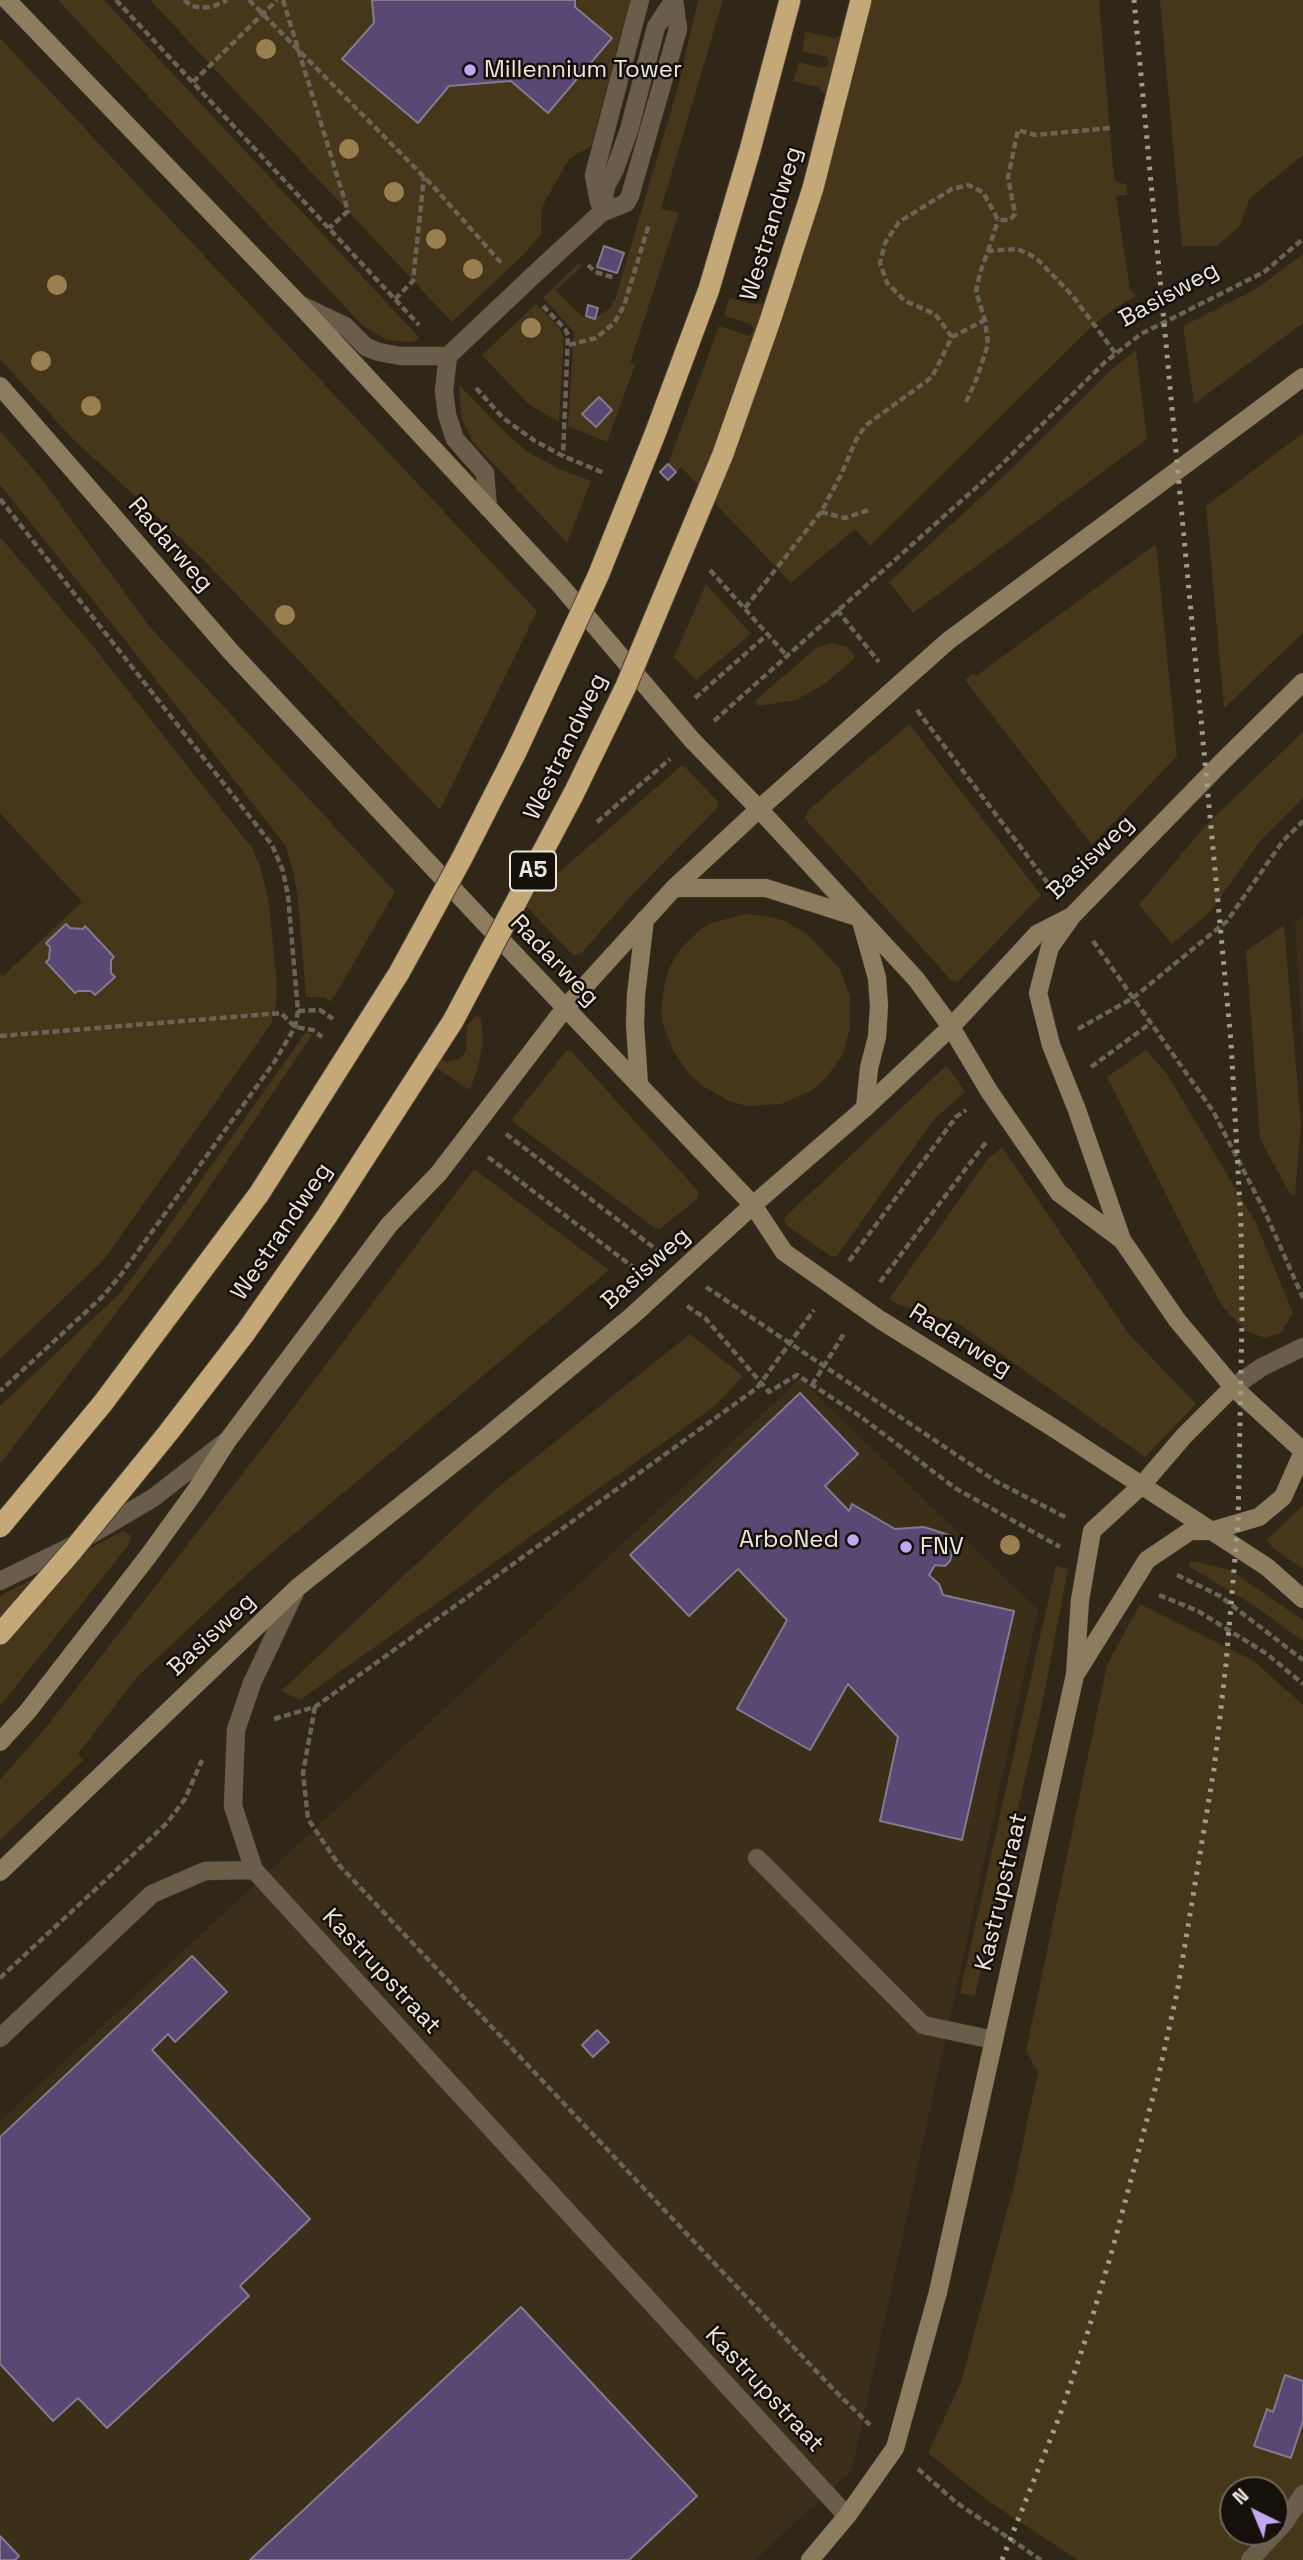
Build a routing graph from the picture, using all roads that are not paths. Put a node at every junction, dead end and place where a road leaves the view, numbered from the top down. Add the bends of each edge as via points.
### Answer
1 (7, 0) edge
2 (640, 0) edge
3 (674, 0) edge
4 (790, 0) edge
5 (861, 0) edge
6 (601, 213) junction
7 (300, 305) junction
8 (447, 356) junction
9 (1303, 377) edge
10 (0, 386) edge
11 (488, 508) junction
12 (1303, 682) edge
13 (759, 808) junction
14 (674, 888) junction
15 (1072, 916) junction
16 (860, 918) junction
17 (645, 919) junction
18 (565, 1009) junction
19 (951, 1027) junction
20 (639, 1086) junction
21 (865, 1108) junction
22 (753, 1205) junction
23 (1122, 1240) junction
24 (1303, 1347) edge
25 (1233, 1387) junction
26 (228, 1440) junction
27 (1303, 1451) edge
28 (1142, 1485) junction
29 (0, 1527) edge
30 (1211, 1531) junction
31 (0, 1581) edge
32 (297, 1588) junction
33 (1303, 1599) edge
34 (0, 1634) edge
35 (1075, 1675) junction
36 (0, 1742) edge
37 (757, 1858) dead end
38 (254, 1870) junction
39 (0, 1871) edge
40 (0, 2038) edge
41 (994, 2040) junction
42 (1303, 2494) edge
43 (847, 2516) junction
44 (810, 2560) edge
45 (1250, 2560) edge

1 - 7 street
2 - 6 street via 593,175
3 - 6 street via 656,27
3 - 6 street via 678,29 638,175 626,204
4 - 29 highway, Westrandweg, bridge via 709,289 655,433 598,576 462,858 399,973 259,1194 103,1403
5 - 34 highway, Westrandweg / A5, bridge via 813,188 723,454 631,674 561,817 453,1021 327,1216 168,1433
6 - 8 street
7 - 8 street via 345,326 366,347 379,352
7 - 11 street
8 - 11 street via 447,415 455,439 485,473
9 - 13 street via 948,641
10 - 18 street, Radarweg via 232,653
11 - 13 street via 692,740
12 - 15 street, Basisweg
13 - 14 street
13 - 16 street
14 - 16 street via 766,888
14 - 17 street
15 - 19 street, Basisweg via 1037,934
15 - 23 street via 1050,947 1038,993 1051,1045
16 - 19 street via 916,979
16 - 21 street via 880,1006
17 - 18 street
17 - 20 street via 636,995
18 - 20 street, Radarweg
18 - 26 street via 439,1173 389,1225
19 - 21 street, Basisweg
19 - 23 street via 1059,1193
20 - 22 street, Radarweg
21 - 22 street, Basisweg
22 - 28 street, Radarweg via 784,1252 831,1286
22 - 32 street, Basisweg via 632,1316
23 - 25 street via 1177,1320
24 - 25 street
25 - 27 street
25 - 28 street
26 - 31 street via 153,1498
26 - 36 street via 149,1555
27 - 30 street via 1283,1497 1259,1517
28 - 30 street, Radarweg
28 - 35 street, Kastrupstraat via 1092,1531 1080,1600
30 - 33 street, Radarweg via 1267,1567
30 - 35 street, Kastrupstraat via 1190,1531 1147,1560
32 - 38 street, Kastrupstraat via 236,1730 233,1806
32 - 39 street, Basisweg
35 - 41 street, Kastrupstraat
37 - 41 street via 923,2025
38 - 40 street via 205,1871 152,1894
38 - 43 street, Kastrupstraat
41 - 43 street, Kastrupstraat via 938,2292 895,2448
42 - 45 street
43 - 44 street

